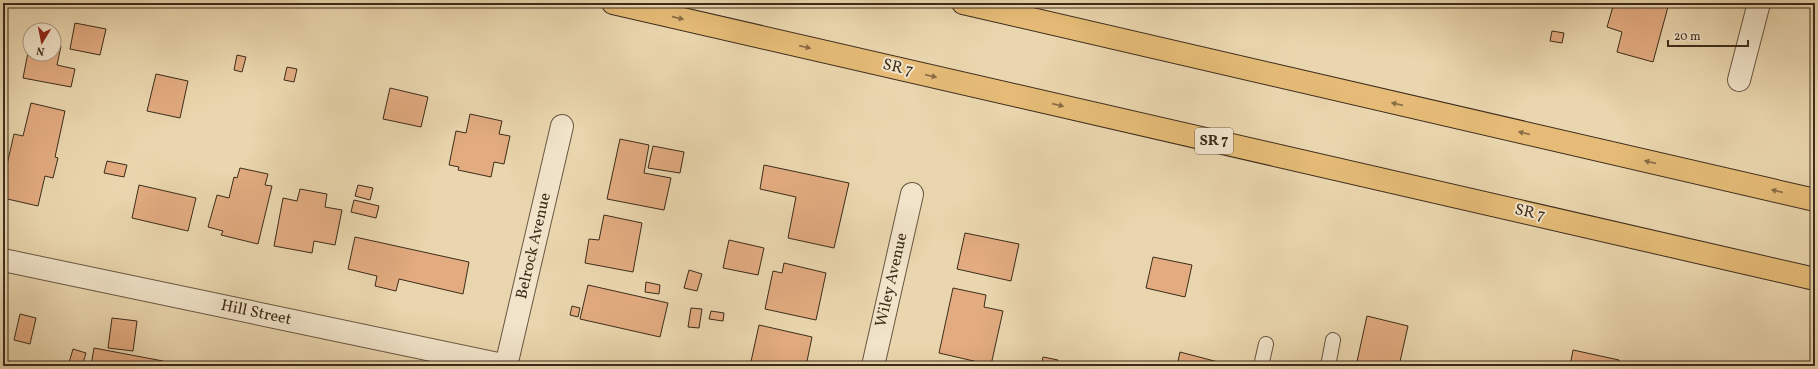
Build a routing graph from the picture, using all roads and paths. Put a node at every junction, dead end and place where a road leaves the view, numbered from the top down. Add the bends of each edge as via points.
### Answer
1 (613, 3) edge
2 (964, 3) edge
3 (1759, 3) edge
4 (1739, 80) dead end
5 (562, 126) dead end
6 (912, 194) dead end
7 (1815, 200) edge
8 (3, 260) edge
9 (1815, 279) edge
10 (1332, 340) dead end
11 (1266, 344) dead end
12 (507, 366) edge
13 (872, 366) edge
14 (1261, 366) edge
15 (1328, 366) edge

1 -> 9 highway, SR 7 / SR 7
7 -> 2 highway
3 - 4 street
5 - 12 street, Belrock Avenue
6 - 13 street, Wiley Avenue
8 - 12 street, Hill Street
10 - 15 lane
11 - 14 lane

